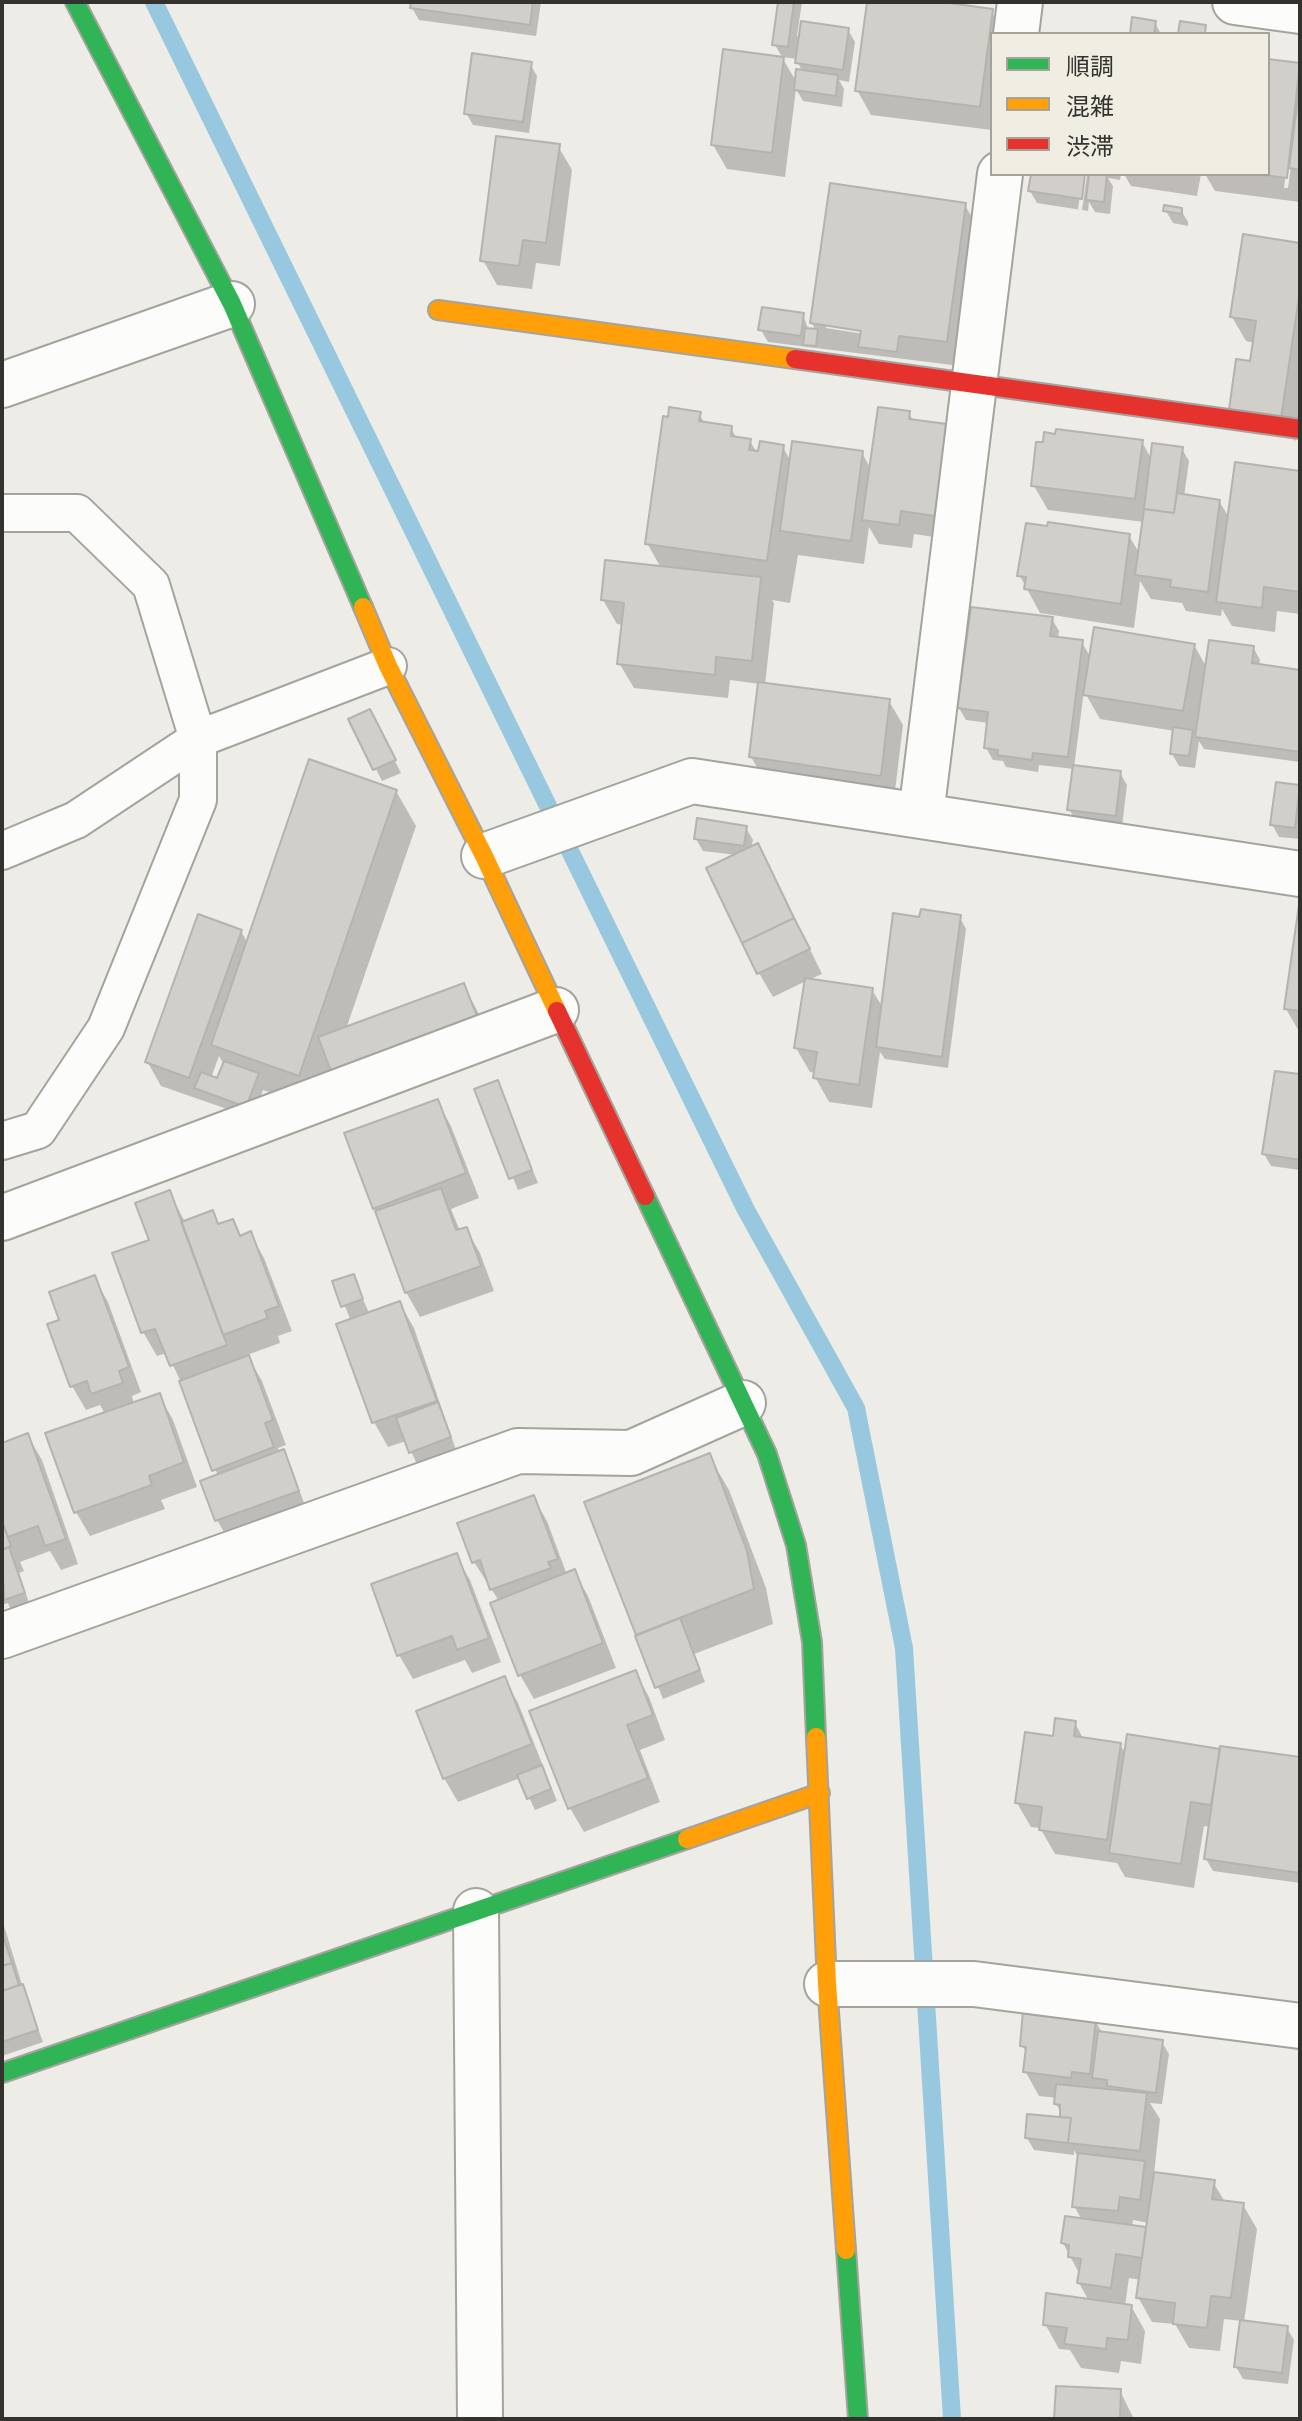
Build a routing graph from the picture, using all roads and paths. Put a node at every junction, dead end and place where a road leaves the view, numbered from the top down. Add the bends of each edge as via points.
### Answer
1 (75, 2) edge
2 (1020, 2) edge
3 (1235, 2) edge
4 (1300, 11) edge
5 (1016, 32) edge
6 (1000, 176) edge
7 (232, 304) junction
8 (438, 310) dead end
9 (975, 384) junction
10 (2, 385) edge
11 (1300, 429) edge
12 (2, 513) edge
13 (388, 666) junction
14 (198, 739) junction
15 (921, 815) junction
16 (503, 850) junction
17 (2, 851) edge
18 (1300, 874) edge
19 (556, 1010) junction
20 (2, 1141) edge
21 (2, 1218) edge
22 (743, 1403) junction
23 (2, 1636) edge
24 (820, 1793) junction
25 (476, 1911) junction
26 (827, 1984) junction
27 (1300, 2026) edge
28 (2, 2073) edge
29 (480, 2419) edge
30 (858, 2419) edge

1 - 7 street
2 - 5 street
3 - 4 street
6 - 9 street
7 - 10 street
7 - 13 street
8 - 9 street
9 - 11 street
9 - 15 street
12 - 14 lane via 77,513 151,585
13 - 14 lane
13 - 16 street
14 - 17 lane via 76,820
14 - 20 lane via 198,800 106,1028 38,1130
15 - 16 street via 692,781
15 - 18 street
16 - 19 street
19 - 21 street
19 - 22 street
22 - 23 street via 631,1453 518,1451
22 - 24 street via 767,1454 796,1545 812,1642
24 - 25 street
24 - 26 street
25 - 28 street
25 - 29 street
26 - 27 street via 966,1984
26 - 30 street

